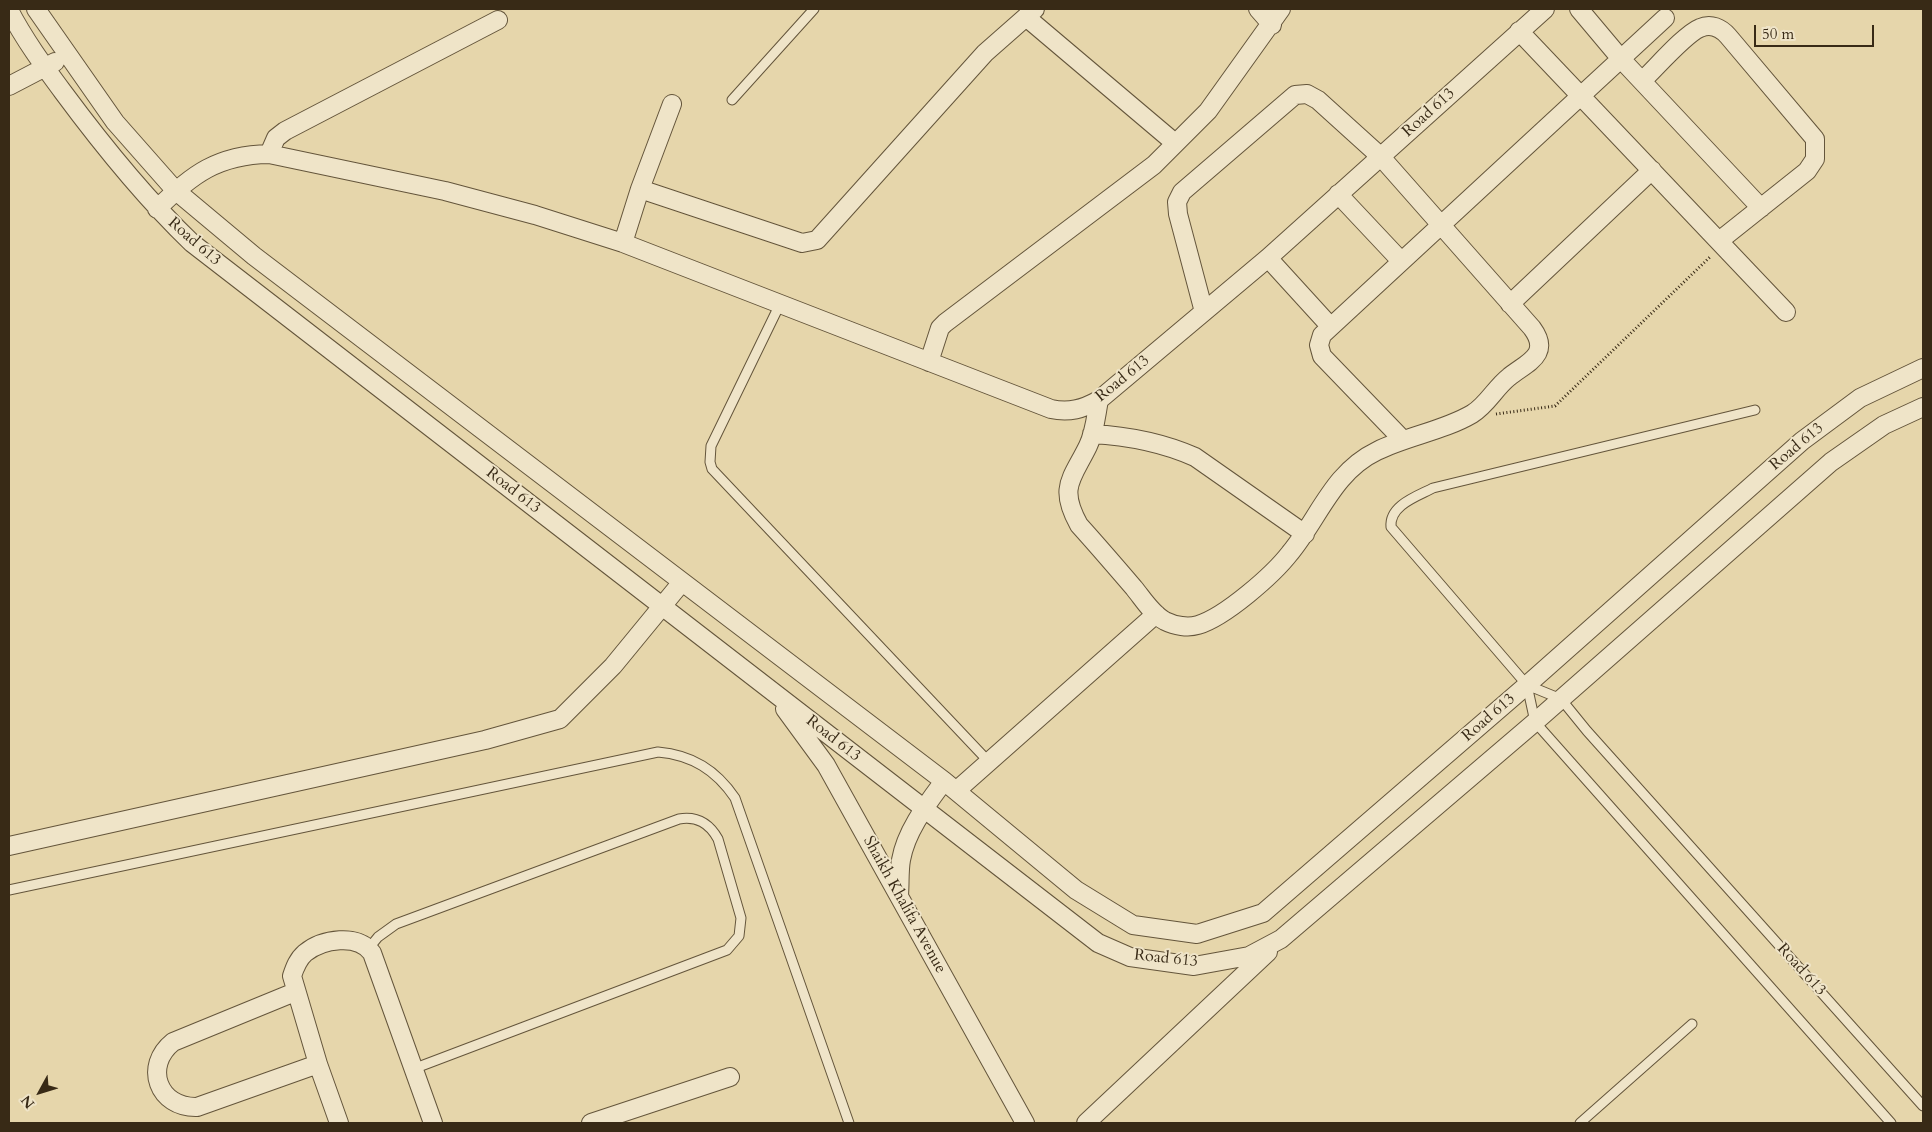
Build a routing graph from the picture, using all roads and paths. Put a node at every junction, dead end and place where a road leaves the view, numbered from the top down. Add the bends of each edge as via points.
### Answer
1 (36, 9) edge
2 (814, 9) edge
3 (1258, 9) edge
4 (1281, 9) edge
5 (1545, 9) edge
6 (1579, 9) edge
7 (9, 10) edge
8 (1031, 13) edge
9 (1665, 18) dead end
10 (498, 20) dead end
11 (1272, 25) junction
12 (1519, 31) junction
13 (68, 55) junction
14 (1621, 59) junction
15 (44, 66) junction
16 (1642, 81) junction
17 (9, 86) edge
18 (1581, 95) junction
19 (732, 100) dead end
20 (672, 104) dead end
21 (1175, 144) junction
22 (269, 154) junction
23 (1381, 156) junction
24 (1652, 170) junction
25 (640, 189) junction
26 (175, 190) junction
27 (1338, 194) junction
28 (157, 208) junction
29 (1760, 208) junction
30 (1442, 224) junction
31 (623, 243) junction
32 (1721, 243) junction
33 (1268, 258) junction
34 (1402, 261) junction
35 (780, 304) junction
36 (1510, 304) junction
37 (1204, 312) junction
38 (1786, 312) dead end
39 (1330, 326) junction
40 (929, 362) junction
41 (1923, 368) edge
42 (1099, 400) junction
43 (1480, 407) junction
44 (1923, 408) edge
45 (1755, 410) dead end
46 (1092, 434) junction
47 (1402, 440) junction
48 (1305, 534) junction
49 (682, 582) junction
50 (663, 607) junction
51 (1156, 614) junction
52 (1527, 685) junction
53 (773, 692) junction
54 (1561, 699) junction
55 (1535, 722) junction
56 (989, 762) junction
57 (950, 786) junction
58 (924, 809) junction
59 (9, 846) edge
60 (9, 890) edge
61 (899, 895) junction
62 (1281, 940) junction
63 (368, 948) junction
64 (295, 992) junction
65 (1692, 1024) dead end
66 (318, 1064) junction
67 (413, 1068) junction
68 (730, 1078) dead end
69 (1923, 1106) edge
70 (626, 1118) edge
71 (339, 1123) edge
72 (433, 1123) edge
73 (592, 1123) edge
74 (849, 1123) edge
75 (1025, 1123) edge
76 (1086, 1123) edge
77 (1580, 1123) edge
78 (1891, 1123) edge

1 - 13 street, Road 613
2 - 19 lane
3 - 11 street
4 - 11 street
5 - 12 street, Road 613
6 - 14 street
7 - 15 street, Road 613
8 - 21 street
8 - 25 street via 985,53 817,240 802,243
9 - 14 street
10 - 22 street via 286,131 276,138
11 - 21 street via 1208,111
12 - 18 street
12 - 23 street, Road 613
13 - 15 street
13 - 26 street, Road 613 via 115,122
14 - 16 street
14 - 18 street
15 - 17 street
15 - 28 street, Road 613 via 97,139
16 - 29 street
16 - 29 street via 1700,27 1713,26 1728,36 1811,132 1817,146 1812,166
18 - 24 street
18 - 30 street
20 - 25 street
21 - 40 street via 1154,165 945,323 940,328
22 - 26 street, Road 613 via 224,160 198,172
22 - 31 street, Road 613 via 445,191
23 - 27 street, Road 613
23 - 30 street
23 - 37 street via 1318,100 1307,94 1296,95 1182,192 1177,202 1178,214
24 - 32 street
24 - 36 street
25 - 31 street
26 - 28 street, Road 613
26 - 49 street, Road 613 via 262,262
27 - 33 street, Road 613
27 - 34 street
28 - 50 street, Road 613 via 192,243
29 - 32 street
30 - 34 street
30 - 36 street
31 - 35 street, Road 613
32 - 38 street
32 - 43 path via 1556,406 1488,415
33 - 37 street, Road 613
33 - 39 street
34 - 39 street
35 - 40 street, Road 613
35 - 56 lane via 711,446 712,469
36 - 43 street via 1536,334 1537,355 1503,381
37 - 42 street, Road 613
39 - 47 street via 1320,340 1322,356
40 - 42 street, Road 613 via 1051,410 1079,410
41 - 52 street, Road 613 via 1860,398 1802,440
42 - 46 street
43 - 47 street via 1462,419
44 - 54 street, Road 613 via 1884,425 1831,462
45 - 52 lane via 1433,488 1406,502 1394,514 1390,521 1393,530
46 - 48 street via 1136,438 1195,457
46 - 51 street via 1071,476 1069,488 1073,514
47 - 48 street via 1371,454 1346,472 1328,493
48 - 51 street via 1262,582 1208,621 1176,625
49 - 50 street
49 - 57 street, Road 613
50 - 53 street, Road 613
50 - 59 street via 613,666 560,719 485,740
51 - 56 street
52 - 54 lane, Road 613
52 - 55 lane, Road 613
52 - 57 street, Road 613 via 1263,914 1197,934 1133,925 1076,890
53 - 58 street, Road 613
53 - 61 street, Shaikh Khalifa Avenue via 826,766
54 - 55 street, Road 613
54 - 69 lane, Road 613
55 - 62 street, Road 613
55 - 78 lane, Road 613
56 - 57 street
57 - 58 street
58 - 61 street via 900,860
58 - 62 street, Road 613 via 1098,943 1130,957 1194,966 1249,956
60 - 74 lane via 658,752 684,756 697,761 718,777 735,798
61 - 75 street, Shaikh Khalifa Avenue
62 - 76 street
63 - 64 street via 348,939 306,952 292,976
63 - 67 street
63 - 67 lane via 378,936 396,924 679,819 701,821 714,831 718,839 741,918 739,936 727,950
64 - 66 street
64 - 66 street via 173,1042 161,1054 157,1080 172,1101 196,1108
65 - 77 lane
66 - 71 street
67 - 72 street
68 - 70 street
70 - 73 street

